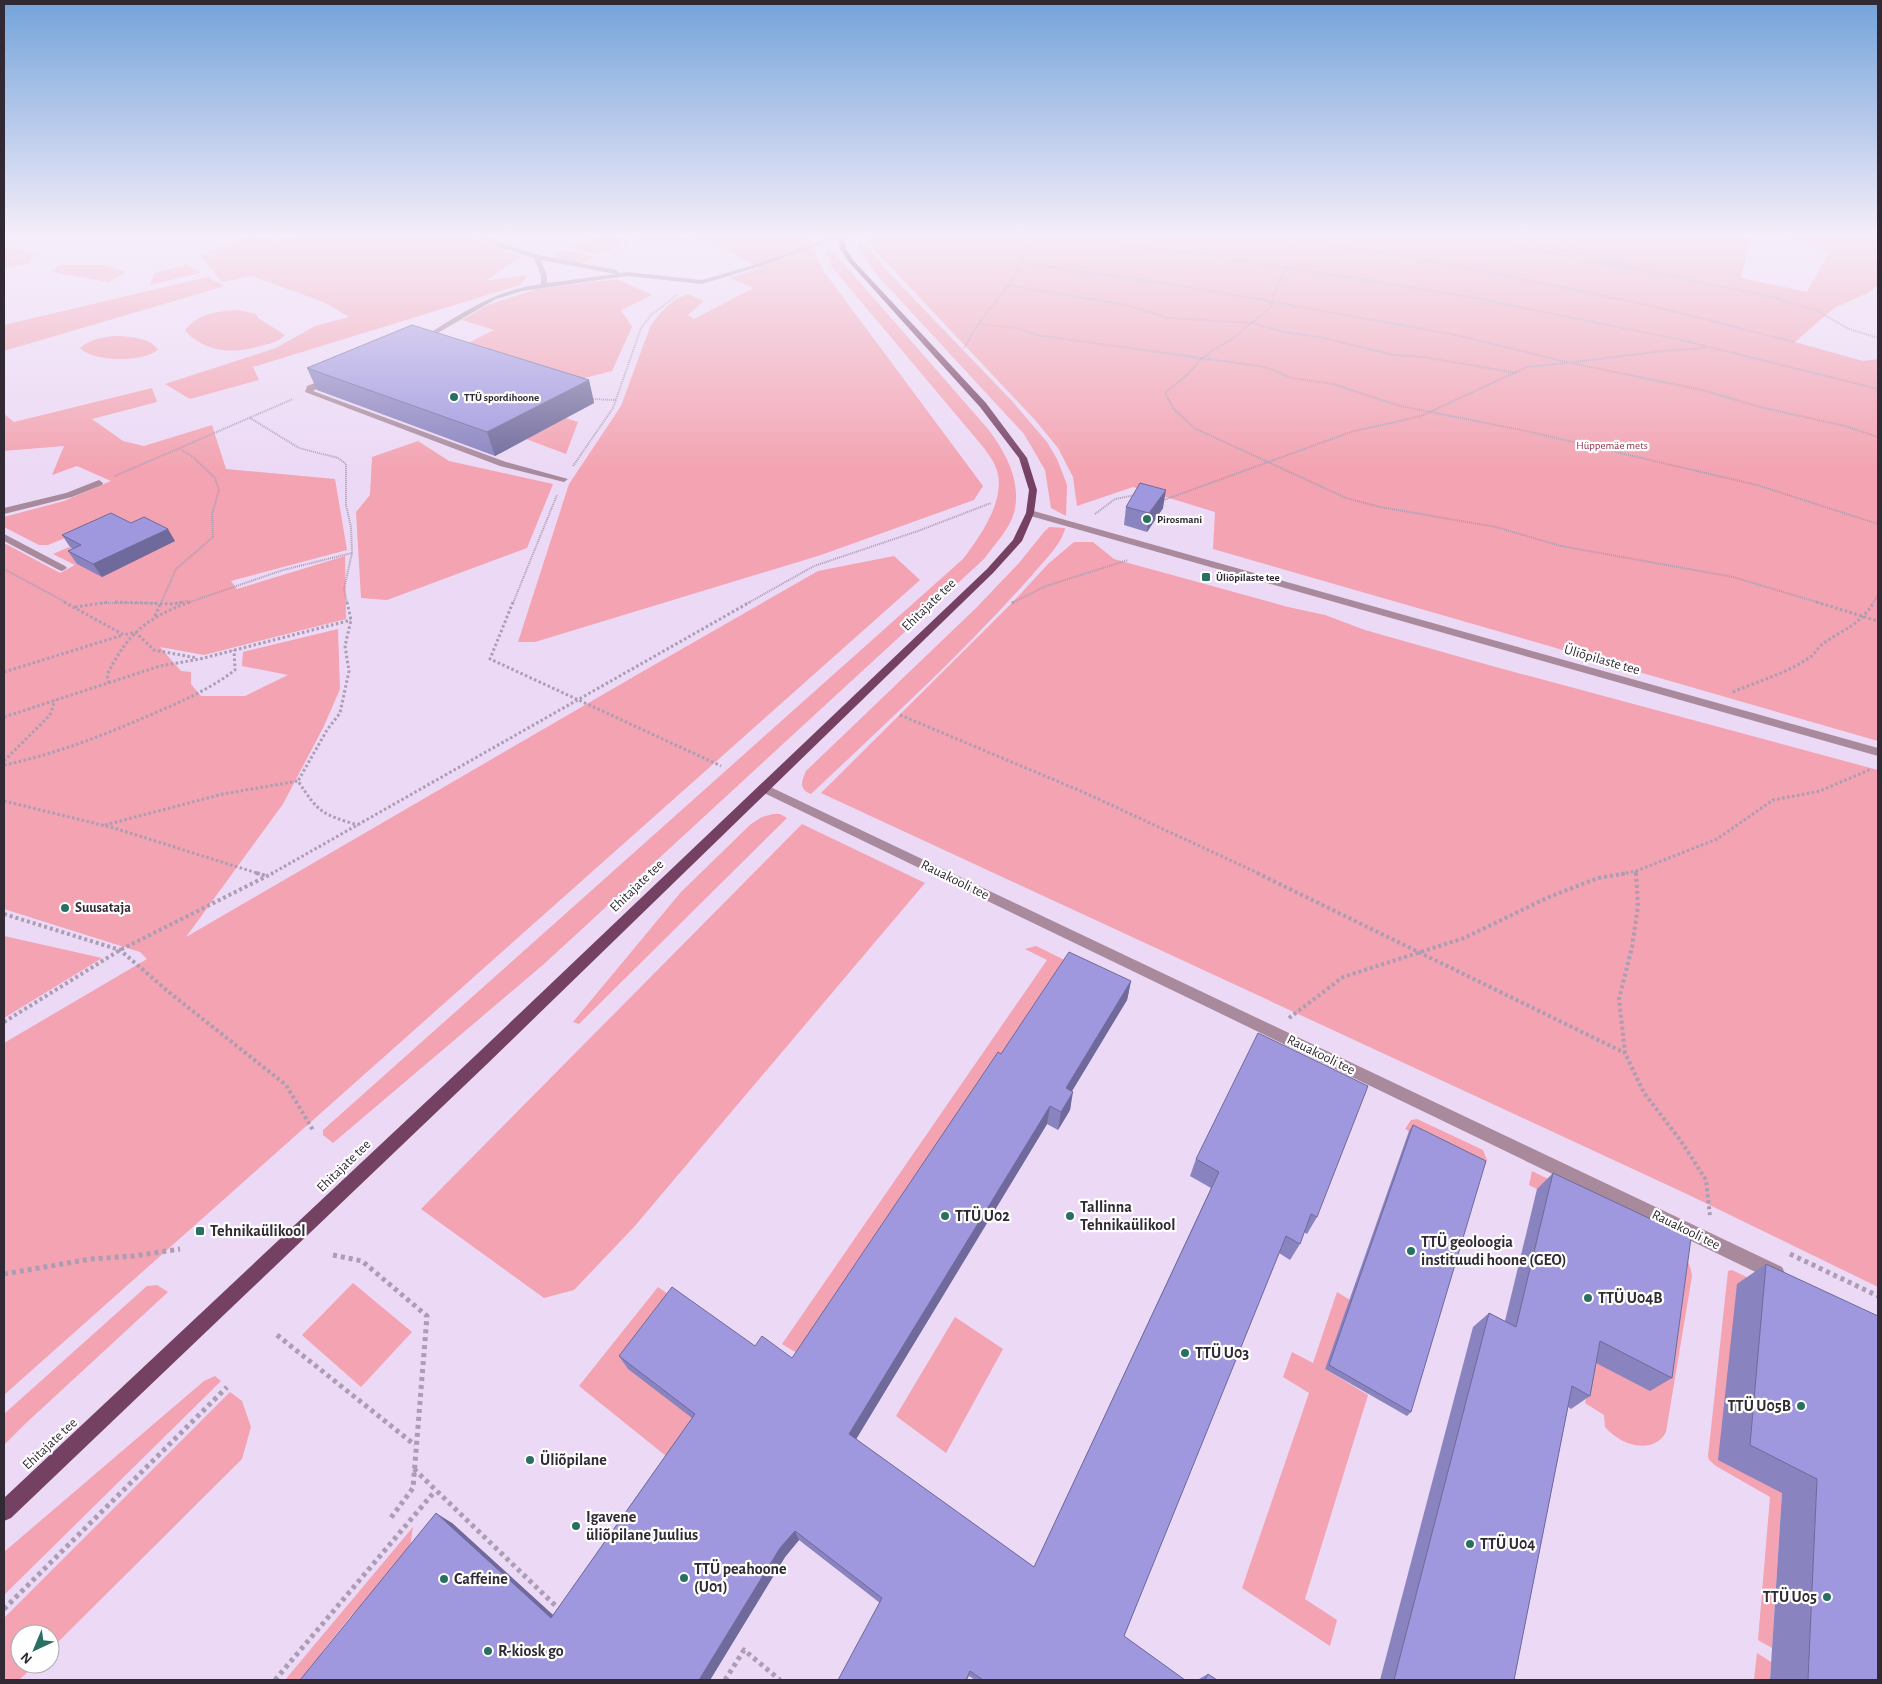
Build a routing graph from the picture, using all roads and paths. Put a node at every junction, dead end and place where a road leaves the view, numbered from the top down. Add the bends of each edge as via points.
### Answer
1 (465, 315) edge
2 (652, 315) edge
3 (900, 315) edge
4 (986, 315) edge
5 (1156, 315) edge
6 (1262, 315) edge
7 (1345, 315) edge
8 (1553, 315) edge
9 (1686, 315) edge
10 (1824, 315) edge
11 (1252, 323) junction
12 (979, 324) junction
13 (1878, 338) edge
14 (1794, 342) dead end
15 (417, 343) edge
16 (964, 348) dead end
17 (1712, 348) junction
18 (1200, 360) junction
19 (1570, 363) junction
20 (1518, 373) junction
21 (337, 377) edge
22 (1878, 390) edge
23 (309, 392) junction
24 (588, 398) dead end
25 (616, 400) junction
26 (1430, 412) junction
27 (250, 418) junction
28 (1878, 436) edge
29 (180, 449) junction
30 (1268, 462) junction
31 (564, 479) junction
32 (98, 483) joint
33 (1143, 497) edge
34 (1153, 499) edge
35 (991, 503) dead end
36 (4, 511) edge
37 (1030, 514) junction
38 (1878, 524) edge
39 (1083, 527) junction
40 (4, 537) edge
41 (352, 553) junction
42 (1131, 559) dead end
43 (62, 568) dead end
44 (4, 569) edge
45 (1878, 595) edge
46 (201, 598) junction
47 (161, 603) junction
48 (1012, 603) dead end
49 (74, 608) junction
50 (1865, 616) junction
51 (154, 617) junction
52 (351, 620) junction
53 (1878, 621) edge
54 (135, 632) junction
55 (124, 635) junction
56 (234, 650) junction
57 (200, 658) junction
58 (4, 672) edge
59 (109, 683) junction
60 (55, 700) junction
61 (576, 700) junction
62 (1705, 703) junction
63 (900, 715) dead end
64 (4, 717) edge
65 (1878, 752) edge
66 (4, 761) edge
67 (4, 765) edge
68 (721, 766) dead end
69 (1878, 766) edge
70 (298, 781) junction
71 (764, 788) junction
72 (4, 801) edge
73 (104, 825) junction
74 (358, 825) junction
75 (1636, 871) junction
76 (267, 876) junction
77 (4, 914) edge
78 (120, 950) junction
79 (1422, 952) junction
80 (4, 1022) edge
81 (1270, 1031) junction
82 (1625, 1053) junction
83 (313, 1130) dead end
84 (1711, 1242) junction
85 (180, 1249) dead end
86 (333, 1254) dead end
87 (4, 1274) edge
88 (1790, 1280) edge
89 (277, 1335) dead end
90 (227, 1387) dead end
91 (415, 1444) junction
92 (413, 1469) junction
93 (435, 1491) junction
94 (4, 1511) edge
95 (390, 1518) dead end
96 (4, 1609) edge
97 (568, 1619) edge
98 (275, 1680) edge
99 (725, 1680) edge
100 (780, 1680) edge

1 - 15 street
2 - 25 path via 641,328
3 - 37 main road, Ehitajate tee via 982,405 1023,458 1033,490
4 - 12 path
5 - 11 path
6 - 11 path
7 - 19 path via 1456,335
8 - 17 path
9 - 14 path
10 - 13 path via 1849,329
11 - 18 path
11 - 20 path via 1394,355
12 - 16 path
12 - 18 path
17 - 19 path via 1663,350
17 - 22 path
18 - 26 path via 1265,367 1292,378 1333,384 1400,406
18 - 30 path via 1165,393 1167,402 1194,428
19 - 20 path via 1527,367
19 - 28 path via 1702,390
20 - 26 path
21 - 23 street via 310,388
23 - 27 path
23 - 31 street via 503,464
24 - 25 path
25 - 31 path
26 - 30 path via 1406,421 1351,432
26 - 38 path via 1757,485
27 - 29 path
27 - 41 path via 299,448 338,458 346,464 346,505
29 - 32 path
29 - 47 path via 215,478 219,490 212,514 212,537 176,569
30 - 34 path via 1169,499
30 - 50 path via 1346,498 1380,507 1496,527 1561,546 1732,577
31 - 61 path via 490,659
32 - 36 street via 69,495
33 - 39 path via 1134,494 1115,499 1104,505
35 - 61 path via 814,566
37 - 39 street, Üliõpilaste tee
37 - 71 main road, Ehitajate tee via 1017,541 990,571
39 - 62 street, Üliõpilaste tee
40 - 43 street
41 - 46 path via 296,565
41 - 52 path via 344,589
42 - 48 path via 1046,586
44 - 49 path
45 - 50 path
46 - 47 path via 174,604
46 - 51 path
47 - 49 path via 110,602
47 - 51 path
49 - 55 path
50 - 53 path
50 - 62 path via 1794,667
51 - 54 path
52 - 56 path
52 - 70 path via 345,646 349,671 340,713
54 - 55 path
54 - 57 path via 154,650
54 - 59 path via 113,663 107,675
55 - 58 path
56 - 57 path
56 - 67 path via 235,670 206,690 111,732
57 - 59 path via 160,666
59 - 60 path
60 - 64 path
60 - 66 path via 50,715
61 - 68 path
61 - 74 path
62 - 65 street, Üliõpilaste tee
63 - 79 path via 1092,796
69 - 75 path via 1820,791 1773,800 1717,839
70 - 73 path via 223,794
70 - 74 path via 315,807 331,817
71 - 81 street, Rauakooli tee
71 - 94 main road, Ehitajate tee
72 - 73 path
73 - 76 path
74 - 76 path
75 - 79 path via 1581,884 1464,938
75 - 82 path via 1638,906 1632,947 1618,999
76 - 78 path
77 - 78 path
78 - 80 path
78 - 83 path via 286,1085
79 - 81 path via 1343,977
79 - 82 path
81 - 84 street, Rauakooli tee
82 - 84 path via 1644,1093 1682,1141 1706,1180
84 - 88 street, Rauakooli tee
85 - 87 path via 91,1259
86 - 91 path via 362,1261 428,1316
89 - 91 path
90 - 96 path
91 - 92 path
92 - 93 path
92 - 95 path via 412,1488
93 - 97 path
93 - 98 path
99 - 100 path via 744,1650

